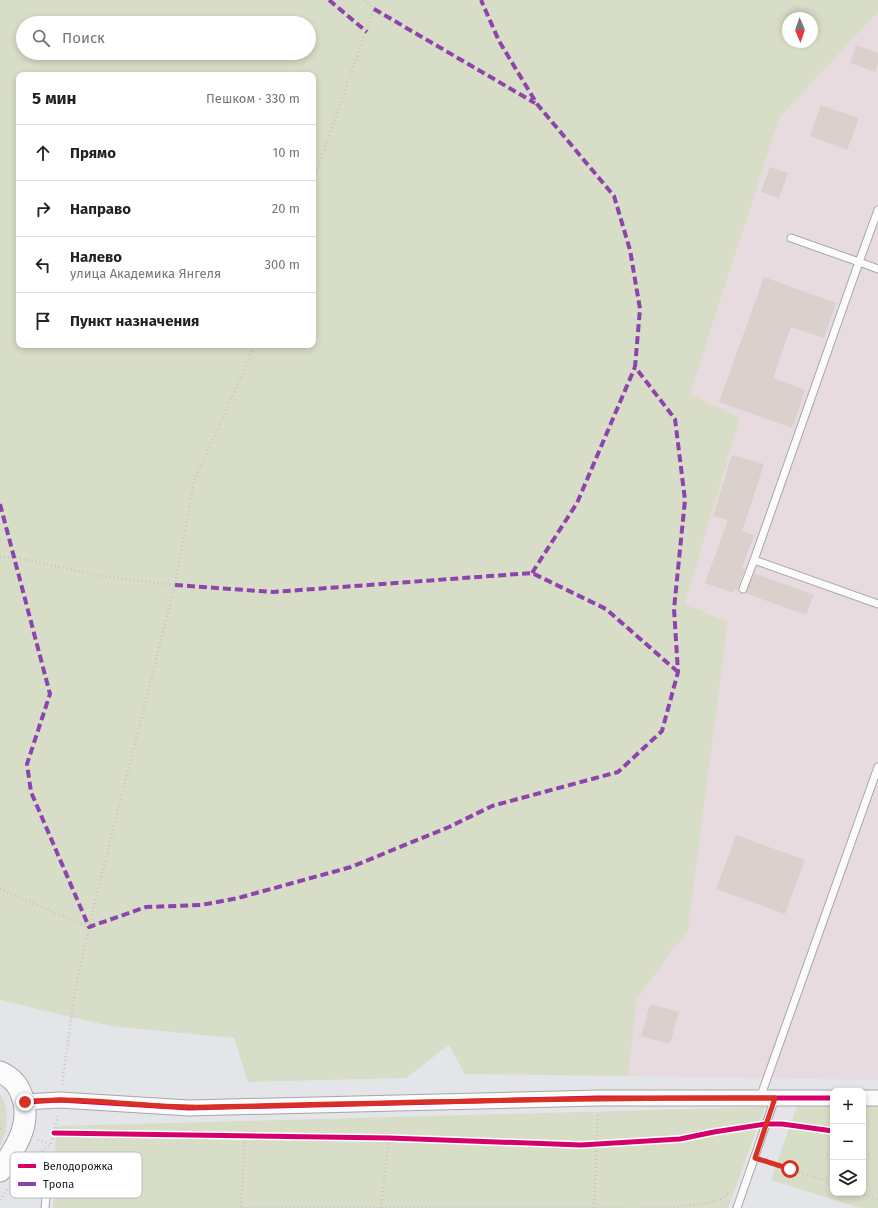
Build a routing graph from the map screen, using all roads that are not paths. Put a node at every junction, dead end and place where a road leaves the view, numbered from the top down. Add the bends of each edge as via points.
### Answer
1 (878, 210) edge
2 (791, 238) dead end
3 (859, 262) junction
4 (878, 269) edge
5 (754, 560) junction
6 (743, 589) dead end
7 (878, 604) edge
8 (878, 767) edge
9 (0, 1072) edge
10 (760, 1098) junction
11 (775, 1098) junction
12 (830, 1098) edge
13 (866, 1098) edge
14 (878, 1098) edge
15 (25, 1102) junction
16 (14, 1149) junction
17 (12, 1152) edge
18 (18, 1152) edge
19 (10, 1155) edge
20 (0, 1171) edge
21 (46, 1198) edge
22 (45, 1208) edge
23 (737, 1208) edge

1 - 3 lane
2 - 3 lane
3 - 4 lane
3 - 5 lane
5 - 6 lane
5 - 7 lane
8 - 10 lane
9 - 15 main road via 6,1074 18,1087
10 - 11 street
10 - 15 street via 598,1098 189,1108 60,1100
11 - 12 street
11 - 23 lane
13 - 14 street
15 - 16 main road via 26,1119
16 - 17 main road
16 - 18 lane
19 - 20 main road
21 - 22 lane

